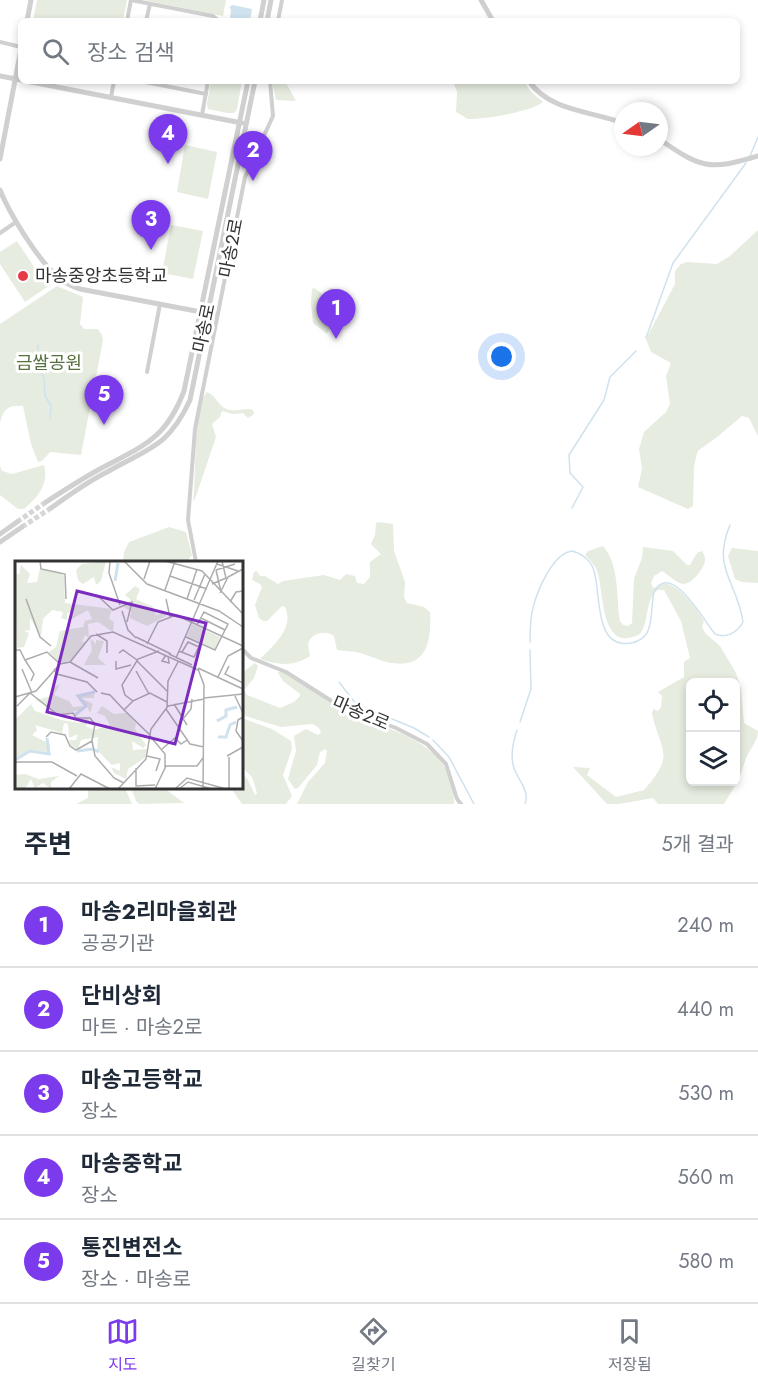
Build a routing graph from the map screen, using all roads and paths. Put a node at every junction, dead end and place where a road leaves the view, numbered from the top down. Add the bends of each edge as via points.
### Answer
1 (31, 0) edge
2 (131, 0) edge
3 (264, 0) edge
4 (271, 0) edge
5 (282, 0) edge
6 (481, 0) edge
7 (150, 4) junction
8 (28, 18) edge
9 (128, 18) edge
10 (147, 18) edge
11 (215, 18) edge
12 (261, 18) edge
13 (268, 18) edge
14 (279, 18) edge
15 (491, 18) edge
16 (0, 42) edge
17 (18, 47) edge
18 (0, 76) edge
19 (18, 80) edge
20 (42, 84) edge
21 (113, 84) edge
22 (155, 84) edge
23 (208, 84) edge
24 (247, 84) edge
25 (254, 84) edge
26 (270, 84) edge
27 (531, 84) edge
28 (206, 94) junction
29 (111, 97) junction
30 (202, 115) junction
31 (614, 120) edge
32 (240, 123) junction
33 (247, 124) junction
34 (668, 146) edge
35 (758, 156) edge
36 (0, 159) edge
37 (0, 190) edge
38 (17, 222) junction
39 (0, 233) edge
40 (160, 304) junction
41 (204, 313) junction
42 (217, 315) junction
43 (147, 372) dead end
44 (46, 502) tunnel mouth
45 (51, 508) tunnel mouth
46 (17, 522) tunnel mouth
47 (22, 527) tunnel mouth
48 (0, 534) edge
49 (0, 542) edge
50 (196, 561) edge
51 (243, 650) edge
52 (461, 804) edge

1 - 8 street
2 - 7 street
2 - 9 street
3 - 12 street
4 - 13 street
5 - 14 street
6 - 15 street
7 - 10 street
7 - 11 street
16 - 17 street
18 - 19 street
19 - 36 street
20 - 29 street
21 - 29 street
22 - 28 street
23 - 28 street
24 - 32 street, 마송로
25 - 33 street, 마송로
26 - 42 street, 마송2로 via 273,116 245,177
27 - 31 street via 538,94 555,104
28 - 30 street
29 - 30 street
30 - 32 street
32 - 33 street
32 - 41 street, 마송로
33 - 41 street, 마송로
34 - 35 street via 704,165 724,165
37 - 38 street
38 - 39 street
38 - 40 street via 44,262 63,281 80,289
40 - 41 street
40 - 43 street
41 - 42 street
41 - 44 street, 마송로 via 184,391 167,426 151,441
41 - 45 street, 마송로 via 190,400 174,428 153,448 109,470
42 - 50 street, 마송2로 via 195,429 188,520
46 - 48 street
47 - 49 street
51 - 52 street, 마송2로 via 341,707 427,744 446,764

